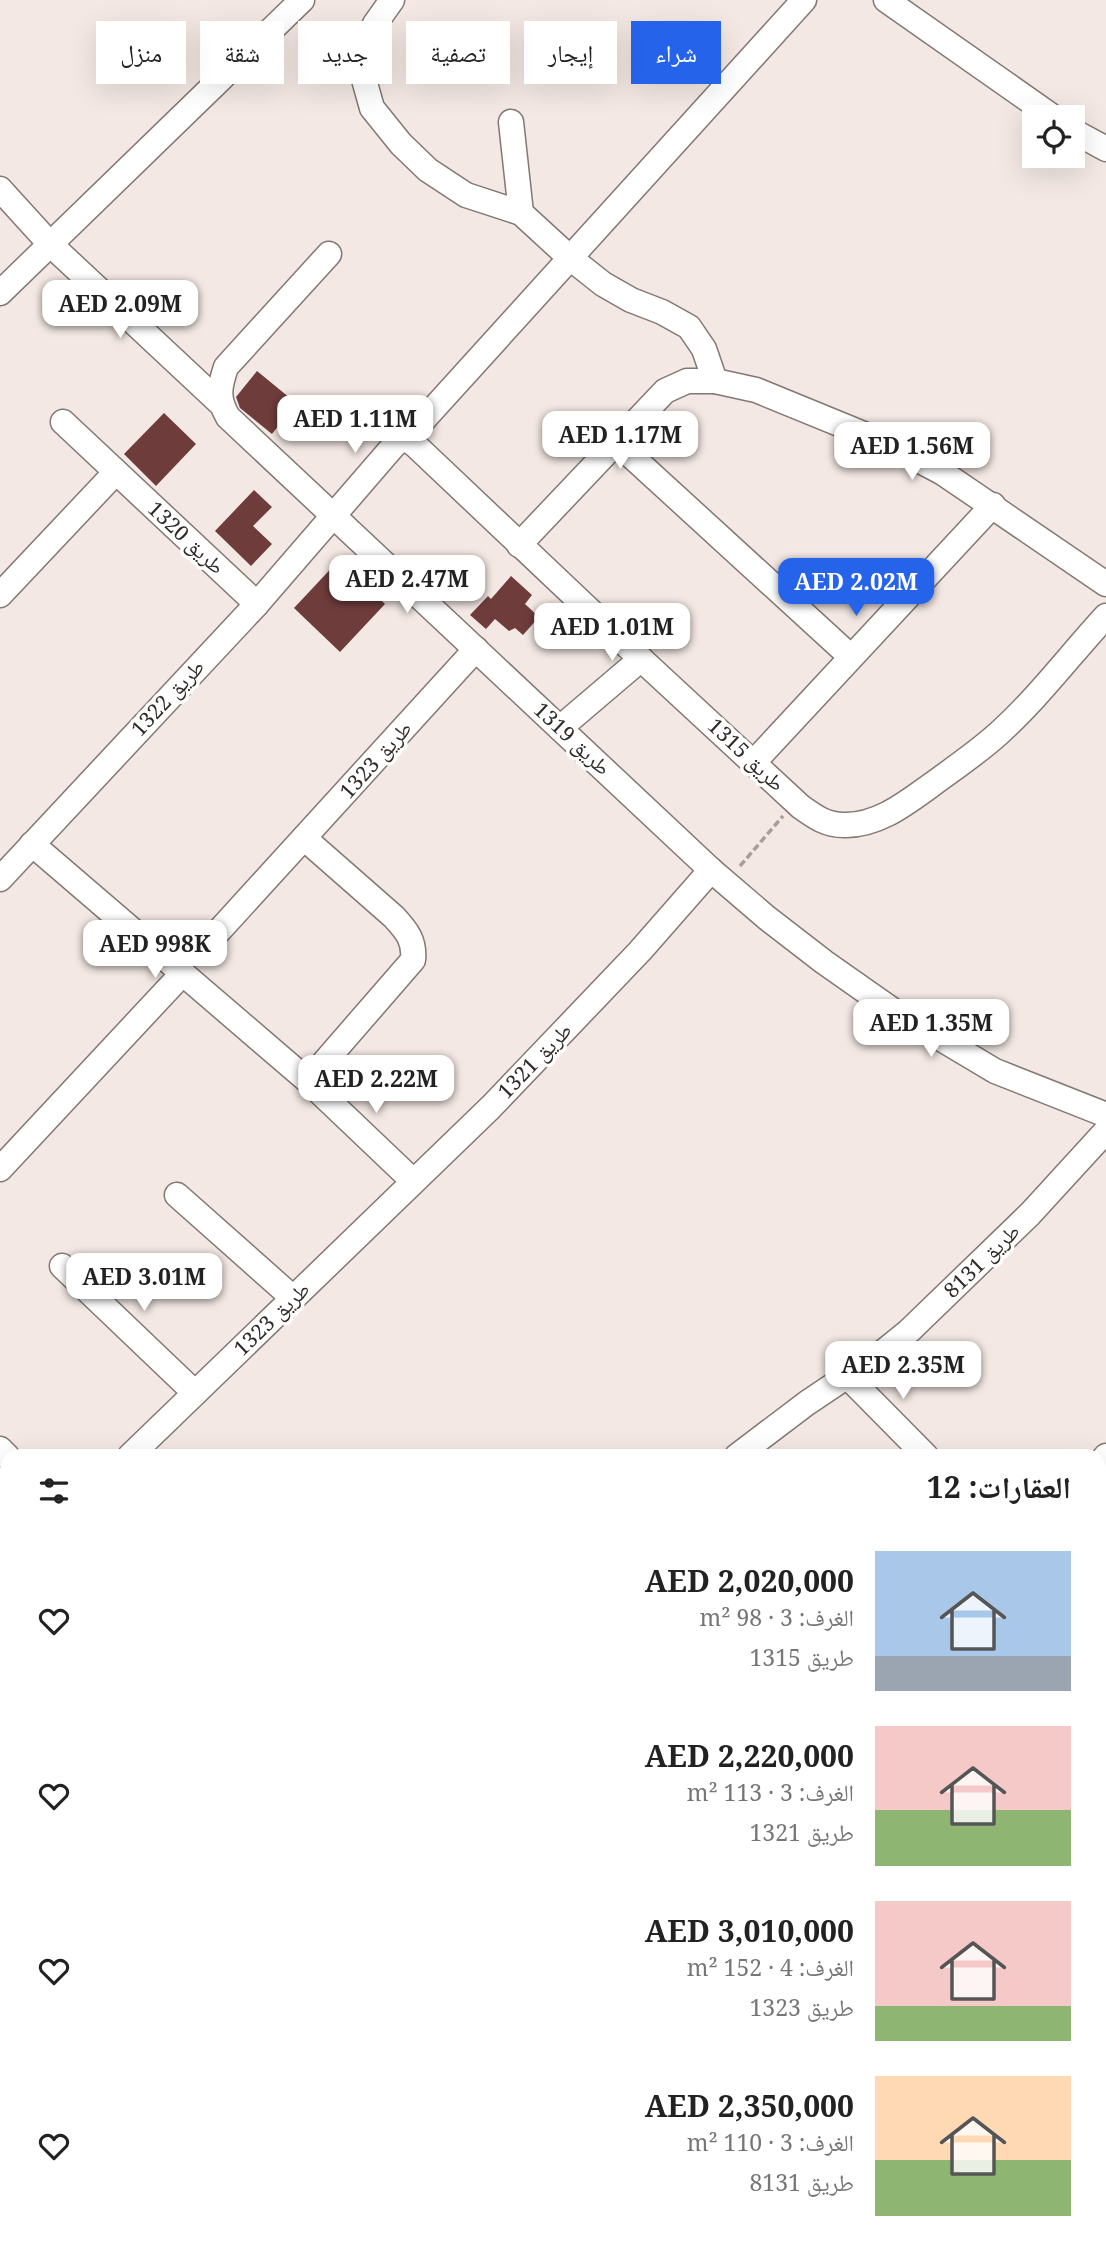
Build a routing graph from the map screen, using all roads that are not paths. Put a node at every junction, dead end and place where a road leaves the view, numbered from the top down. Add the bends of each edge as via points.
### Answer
1 (302, 0) edge
2 (392, 0) edge
3 (804, 0) edge
4 (886, 0) edge
5 (1036, 105) edge
6 (512, 122) dead end
7 (1085, 138) edge
8 (1106, 149) edge
9 (0, 189) edge
10 (521, 212) junction
11 (50, 244) junction
12 (329, 254) dead end
13 (569, 257) junction
14 (0, 293) edge
15 (715, 382) junction
16 (220, 403) junction
17 (63, 422) dead end
18 (406, 439) junction
19 (616, 442) junction
20 (116, 472) junction
21 (993, 505) junction
22 (333, 514) junction
23 (519, 545) junction
24 (1106, 584) edge
25 (0, 595) edge
26 (257, 604) junction
27 (1106, 616) edge
28 (476, 649) junction
29 (851, 657) junction
30 (641, 659) junction
31 (560, 728) junction
32 (754, 762) junction
33 (304, 838) junction
34 (32, 844) junction
35 (718, 876) junction
36 (0, 878) edge
37 (218, 932) dead end
38 (183, 973) junction
39 (308, 1081) junction
40 (1105, 1119) edge
41 (0, 1169) edge
42 (413, 1181) junction
43 (177, 1195) dead end
44 (62, 1266) dead end
45 (293, 1298) junction
46 (848, 1377) junction
47 (195, 1393) junction
48 (137, 1449) edge
49 (746, 1449) edge
50 (919, 1449) edge

1 - 11 street
2 - 10 street via 365,48 363,75 372,108 428,170 466,195
3 - 13 street, طريق 1322
4 - 5 street
6 - 10 street
7 - 8 street
9 - 11 street, طريق 1319
10 - 13 street
11 - 14 street
11 - 16 street, طريق 1319
12 - 16 street via 226,367
13 - 15 street via 603,284 689,327 704,349
13 - 18 street, طريق 1322
15 - 19 street via 687,381 665,391
15 - 21 street via 756,390 888,444
16 - 22 street, طريق 1319 via 241,430
17 - 20 street, طريق 1320
18 - 22 street, طريق 1322 via 398,442
18 - 23 street, طريق 1315
19 - 23 street
19 - 29 street
20 - 25 street
20 - 26 street, طريق 1320
21 - 24 street
21 - 29 street
22 - 26 street, طريق 1322
22 - 28 street, طريق 1319
23 - 30 street, طريق 1315
26 - 34 street, طريق 1322
27 - 32 street, طريق 1315 via 997,736 891,813 845,825 821,821
28 - 31 street, طريق 1319
28 - 33 street, طريق 1323
29 - 32 street
30 - 31 street
30 - 32 street, طريق 1315
31 - 35 street, طريق 1319
33 - 37 street, طريق 1323
33 - 39 street via 394,918 415,946 413,960
34 - 36 street, طريق 1322
34 - 38 street
35 - 40 street, طريق 1319 via 891,1009 995,1071
35 - 42 street, طريق 1321
38 - 39 street
38 - 41 street
39 - 42 street
40 - 46 street, طريق 8131 via 1030,1214 918,1323
42 - 45 street, طريق 1323
43 - 45 street
44 - 47 street
45 - 47 street, طريق 1323
46 - 49 street, طريق 8131
46 - 50 street
47 - 48 street, طريق 1323

